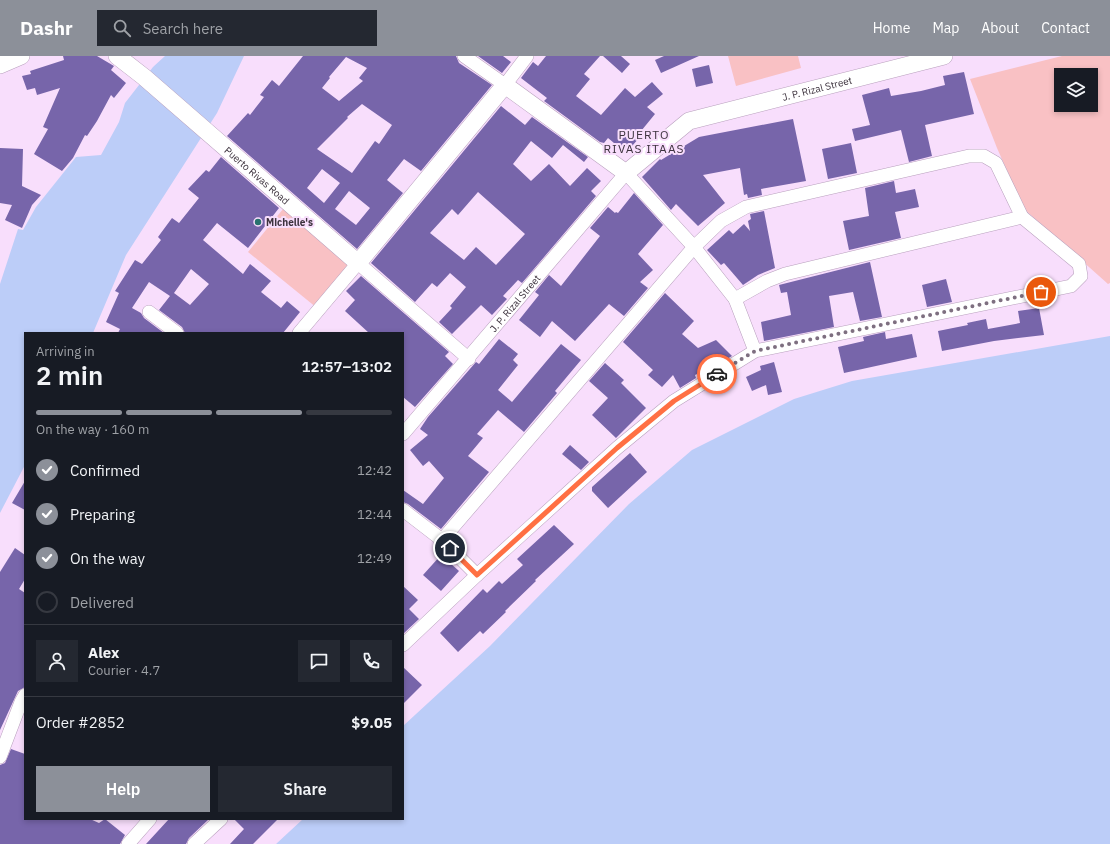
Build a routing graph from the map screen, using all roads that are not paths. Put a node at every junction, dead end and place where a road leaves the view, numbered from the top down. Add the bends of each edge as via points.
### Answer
1 (21, 56) edge
2 (117, 56) edge
3 (464, 56) edge
4 (527, 56) edge
5 (941, 56) edge
6 (0, 64) edge
7 (505, 85) junction
8 (626, 173) junction
9 (1022, 217) junction
10 (694, 247) junction
11 (358, 263) junction
12 (735, 299) junction
13 (149, 312) dead end
14 (176, 332) edge
15 (300, 332) edge
16 (755, 351) junction
17 (469, 359) junction
18 (404, 433) edge
19 (404, 511) edge
20 (442, 540) junction
21 (477, 575) junction
22 (404, 644) edge
23 (24, 697) edge
24 (0, 757) edge
25 (149, 820) edge
26 (220, 820) edge
27 (128, 844) edge
28 (194, 844) edge

1 - 6 street
2 - 11 street, Puerto Rivas Road
3 - 7 street
4 - 7 street
5 - 8 street, J. P. Rizal Street via 690,121
7 - 8 street
7 - 11 street
8 - 10 street
8 - 17 street, J. P. Rizal Street
9 - 10 street via 996,163 984,156 969,156 746,207 721,221
9 - 12 street via 785,274
9 - 16 street via 1079,264 1081,276 1072,286
10 - 12 street
10 - 20 street
11 - 15 street
11 - 17 street, Puerto Rivas Road
12 - 16 street
13 - 14 street
16 - 21 street via 674,401 617,448
17 - 18 street, J. P. Rizal Street
19 - 20 street
20 - 21 street
21 - 22 street
23 - 24 street
25 - 27 street
26 - 28 street

